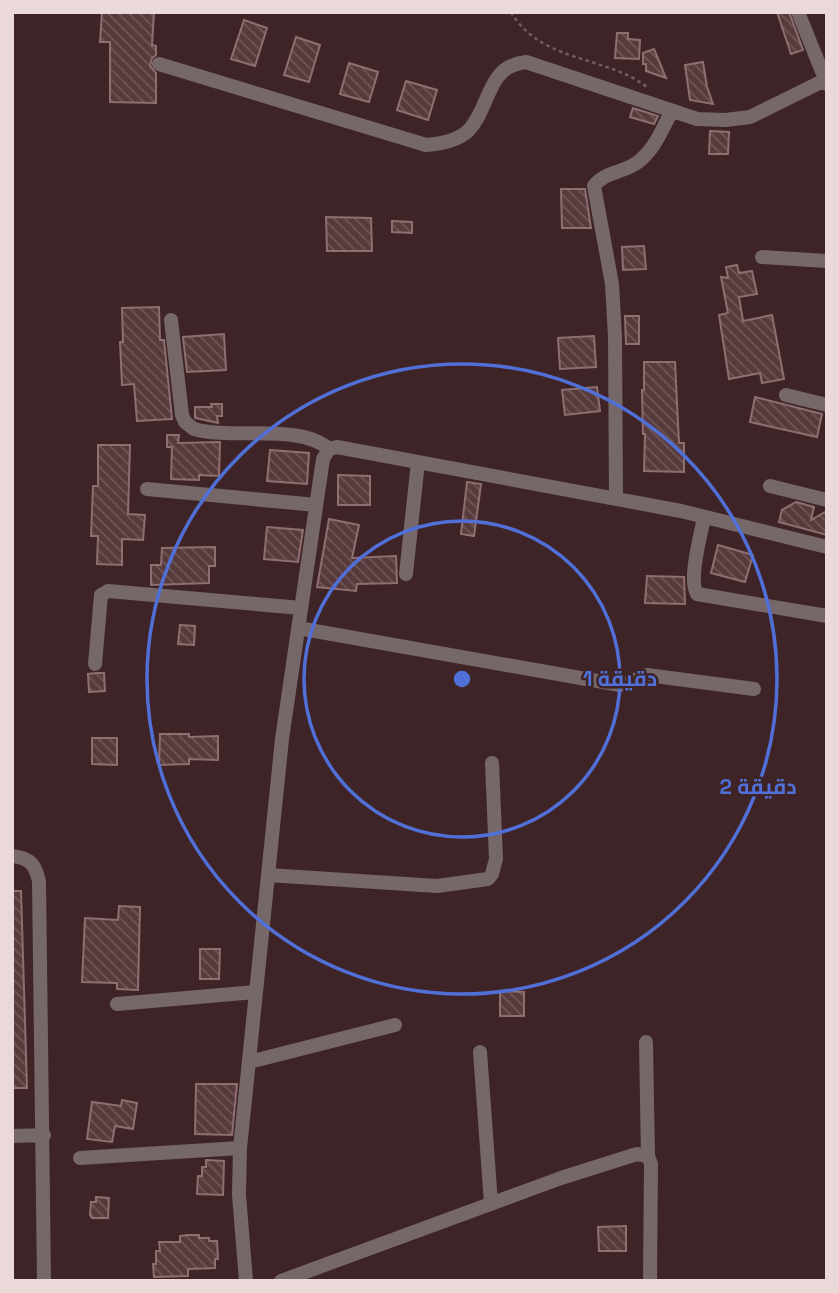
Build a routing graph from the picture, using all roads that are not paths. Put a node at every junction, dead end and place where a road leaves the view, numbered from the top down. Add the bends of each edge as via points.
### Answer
1 (798, 12) edge
2 (159, 64) dead end
3 (826, 82) edge
4 (672, 111) junction
5 (762, 257) dead end
6 (827, 261) edge
7 (171, 320) dead end
8 (786, 394) dead end
9 (827, 405) edge
10 (329, 449) junction
11 (418, 462) junction
12 (770, 486) dead end
13 (147, 489) dead end
14 (616, 499) junction
15 (827, 500) edge
16 (316, 505) junction
17 (704, 517) junction
18 (827, 547) edge
19 (406, 574) dead end
20 (301, 608) junction
21 (827, 616) edge
22 (298, 628) junction
23 (95, 664) dead end
24 (754, 689) dead end
25 (492, 763) dead end
26 (12, 856) edge
27 (268, 875) junction
28 (256, 992) junction
29 (117, 1004) dead end
30 (395, 1025) dead end
31 (646, 1042) dead end
32 (480, 1052) dead end
33 (249, 1062) junction
34 (44, 1135) junction
35 (12, 1136) edge
36 (240, 1148) junction
37 (648, 1156) junction
38 (80, 1158) dead end
39 (492, 1203) junction
40 (44, 1281) edge
41 (246, 1281) edge
42 (281, 1281) edge
43 (650, 1281) edge

1 - 3 street
2 - 4 street via 426,145 466,133 502,70 514,63 526,62
3 - 4 street via 750,117 697,119
4 - 14 street via 654,146 638,163 602,177 594,186 612,284
5 - 6 street
7 - 10 street via 185,422 194,429 301,436
8 - 9 street
10 - 11 street
10 - 16 street via 323,459
11 - 14 street
11 - 19 street
12 - 15 street
13 - 16 street
14 - 17 street
16 - 20 street
17 - 18 street
17 - 21 street via 694,578 696,594
20 - 22 street
20 - 23 street via 108,591 101,595
22 - 24 street via 620,685 647,675
22 - 27 street
25 - 27 street via 496,859 488,879 437,886
26 - 34 street via 27,858 39,881
27 - 28 street
28 - 29 street
28 - 33 street
30 - 33 street
31 - 37 street
32 - 39 street
33 - 36 street
34 - 35 street
34 - 40 street
36 - 38 street
36 - 41 street
37 - 39 street via 638,1154
37 - 43 street
39 - 42 street

